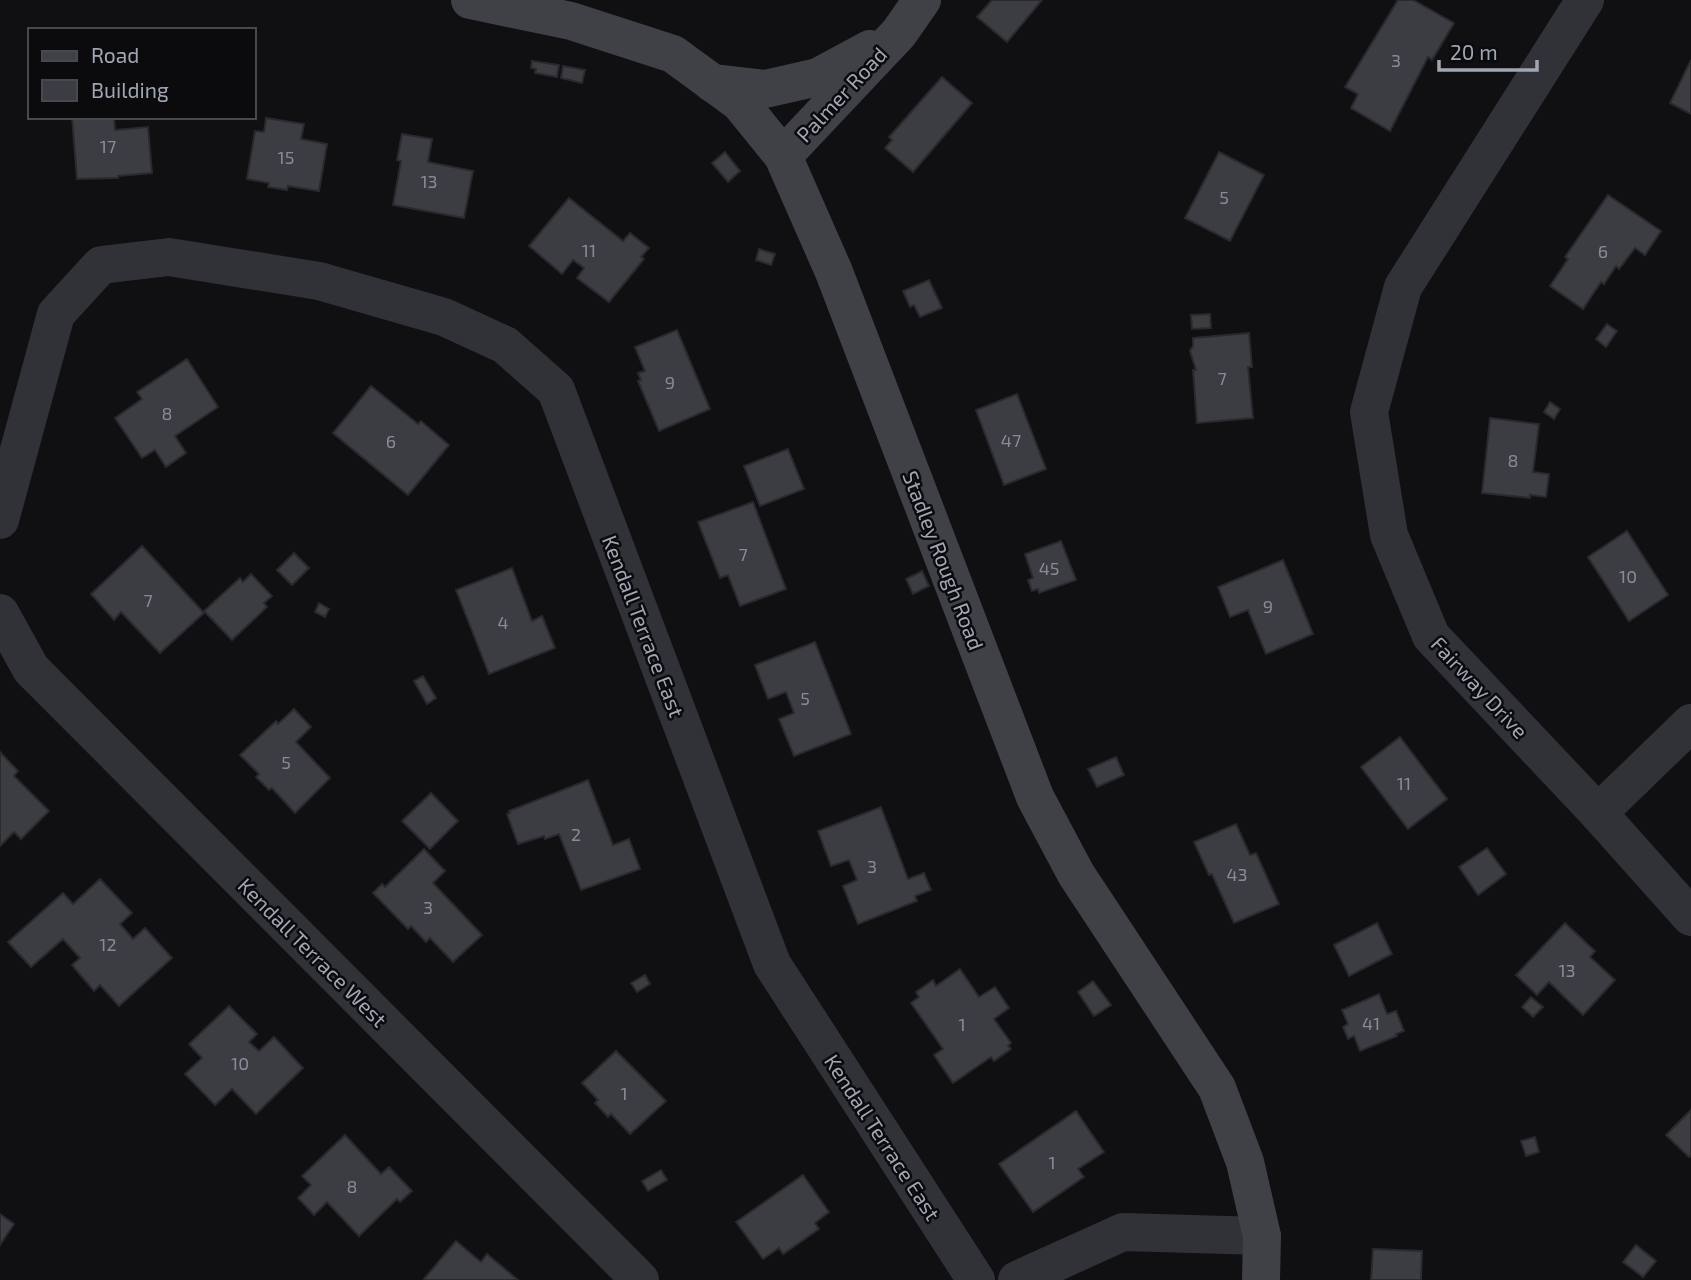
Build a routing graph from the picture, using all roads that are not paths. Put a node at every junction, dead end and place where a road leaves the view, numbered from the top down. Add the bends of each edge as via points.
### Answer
1 (470, 0) edge
2 (922, 0) edge
3 (1585, 0) edge
4 (899, 33) junction
5 (712, 83) junction
6 (783, 156) junction
7 (0, 520) edge
8 (0, 613) edge
9 (1691, 723) edge
10 (1598, 813) junction
11 (1691, 917) edge
12 (1262, 1236) junction
13 (640, 1280) edge
14 (976, 1280) edge
15 (1017, 1280) edge
16 (1261, 1280) edge

1 - 5 main road, Stadley Rough Road via 571,21 673,54
2 - 4 main road, Palmer Road
3 - 10 street, Fairway Drive via 1403,287 1368,412 1389,536 1431,636
4 - 5 main road, Palmer Road via 818,77 765,89
4 - 6 main road, Palmer Road
5 - 6 main road, Stadley Rough Road via 740,103
6 - 12 main road, Stadley Rough Road via 834,272 1035,797 1076,874 1217,1088 1245,1162
7 - 14 street, Kendall Terrace East via 56,314 101,265 169,257 319,281 444,317 505,345 556,390 772,964
8 - 13 street, Kendall Terrace West via 31,669
9 - 10 street
10 - 11 street, Fairway Drive
12 - 15 street via 1123,1232
12 - 16 main road, Stadley Rough Road

